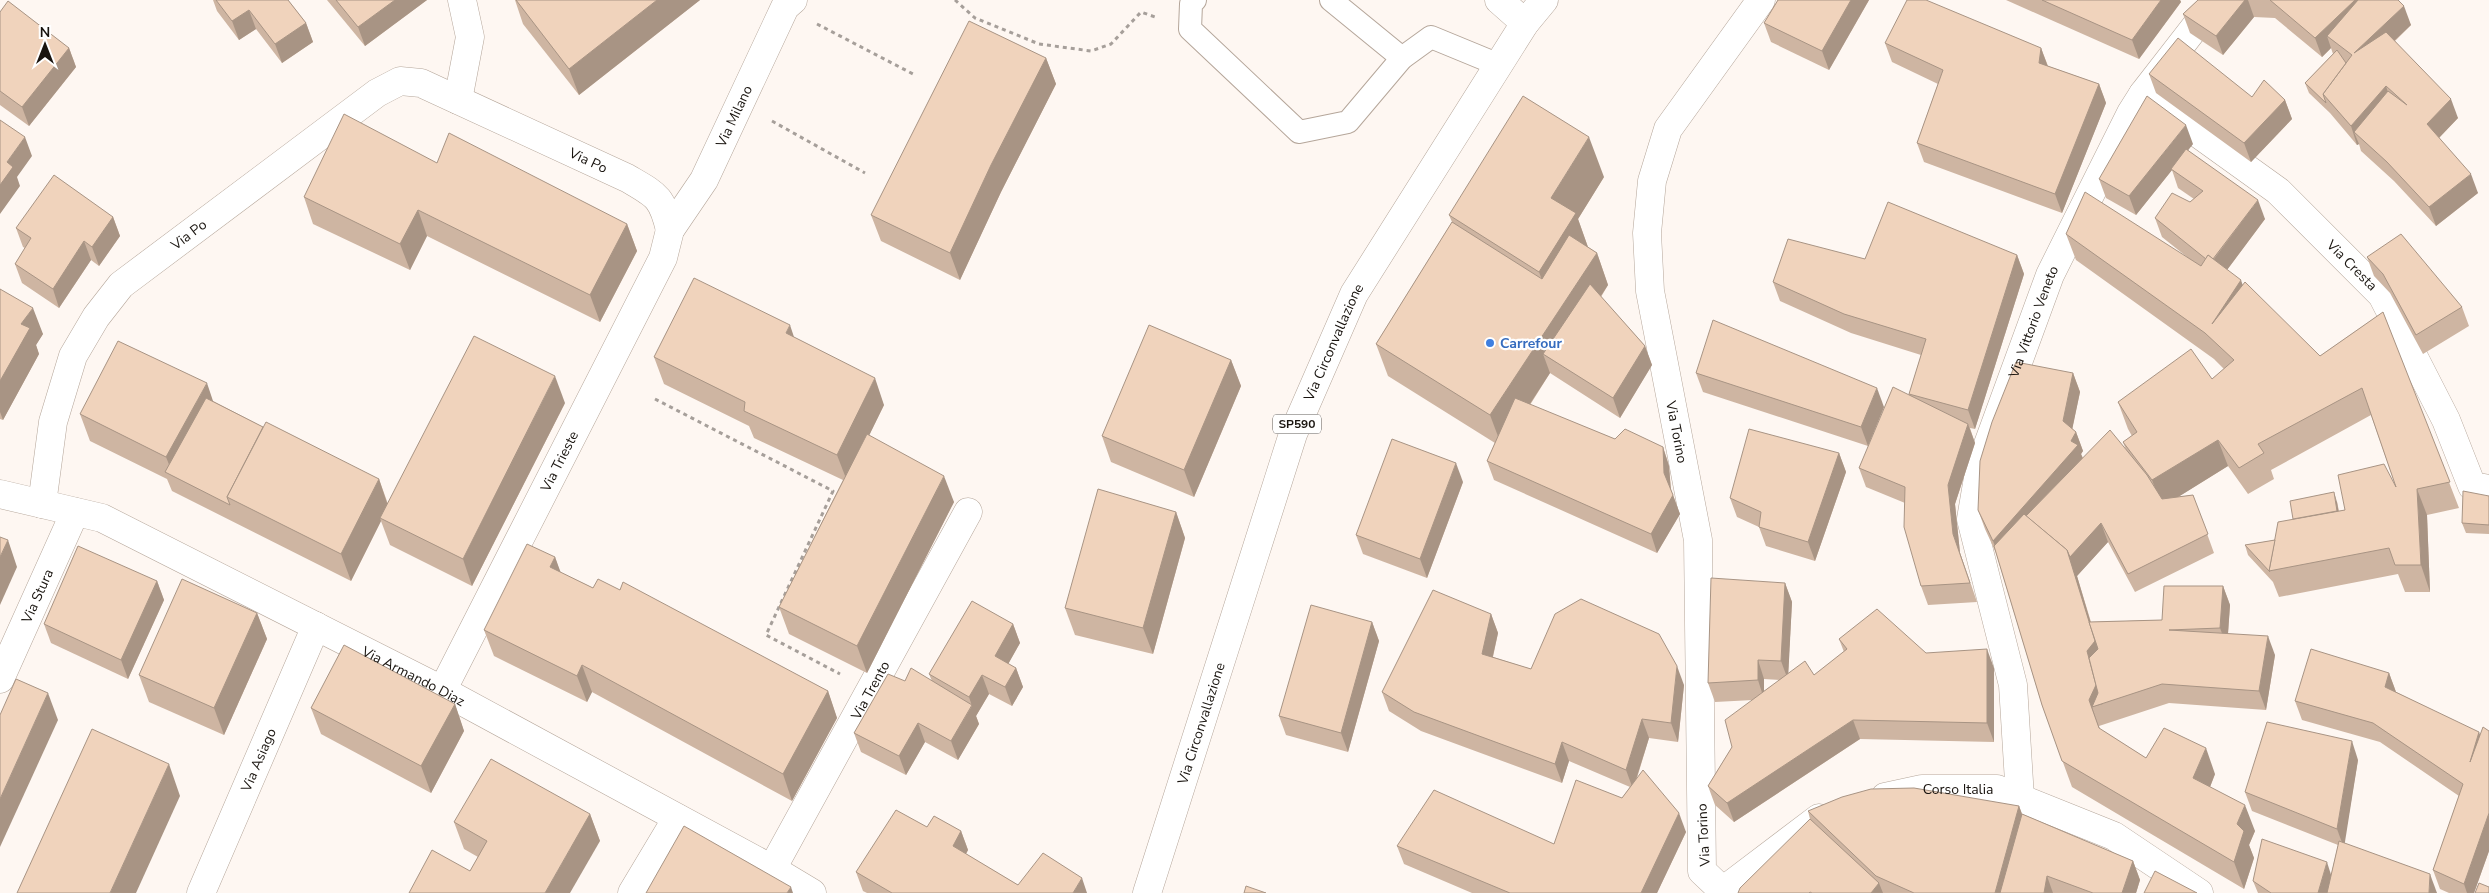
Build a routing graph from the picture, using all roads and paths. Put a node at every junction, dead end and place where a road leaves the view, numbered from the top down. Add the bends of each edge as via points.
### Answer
1 (462, 0) edge
2 (955, 0) edge
3 (1195, 0) edge
4 (1331, 0) edge
5 (1498, 0) edge
6 (1544, 0) edge
7 (1762, 0) edge
8 (2216, 0) edge
9 (789, 4) edge
10 (1525, 23) junction
11 (1190, 29) junction
12 (1402, 58) junction
13 (1499, 65) junction
14 (913, 74) dead end
15 (2143, 94) junction
16 (458, 100) junction
17 (740, 104) junction
18 (865, 173) dead end
19 (670, 230) junction
20 (655, 399) dead end
21 (2489, 488) edge
22 (0, 494) edge
23 (42, 504) junction
24 (75, 512) junction
25 (968, 512) dead end
26 (316, 626) junction
27 (0, 679) edge
28 (870, 690) junction
29 (442, 691) junction
30 (2020, 798) junction
31 (677, 818) junction
32 (772, 869) junction
33 (1721, 892) edge
34 (201, 893) edge
35 (632, 893) edge
36 (812, 893) edge
37 (1148, 893) edge
38 (2199, 893) edge

1 - 16 street via 470,37
2 - 11 path via 975,18 1047,46 1091,50 1111,44 1141,12
3 - 11 lane via 1191,4
4 - 12 lane
5 - 10 street
6 - 10 street, Via Circonvallazione / SP590
7 - 33 street, Via Torino via 1668,128 1652,181 1647,233 1650,291 1698,540 1702,871
8 - 15 street, Via Vittorio Veneto
9 - 14 path
9 - 17 street, Via Milano
10 - 13 street, Via Circonvallazione / SP590
11 - 12 lane via 1299,132 1348,122
12 - 13 lane via 1431,37
13 - 37 street, Via Circonvallazione / SP590 via 1354,294 1292,434
15 - 21 street, Via Cresta via 2278,191 2382,295 2446,420 2472,486
15 - 30 street, Via Vittorio Veneto via 2050,275 1980,466 1971,519 2013,685
16 - 19 street, Via Po via 651,192 664,205
16 - 23 street, Via Po via 421,83 400,81 377,93 121,284 73,356 53,422
17 - 18 path
17 - 19 street, Via Milano via 704,180
19 - 29 street, Via Trieste via 663,258
20 - 28 path via 833,491 766,634
22 - 23 street, Via Armando Diaz
23 - 24 street, Via Armando Diaz
24 - 26 street, Via Armando Diaz via 102,518
24 - 27 street, Via Stura
25 - 28 street, Via Trento
26 - 29 street, Via Armando Diaz
26 - 34 street, Via Asiago
28 - 32 street, Via Trento
29 - 31 street, Via Armando Diaz
30 - 33 street, Corso Italia via 1997,788 1922,789 1830,810
30 - 38 street, Corso Italia via 2114,836
31 - 32 street, Via Armando Diaz
31 - 35 street
32 - 36 street, Via Armando Diaz

